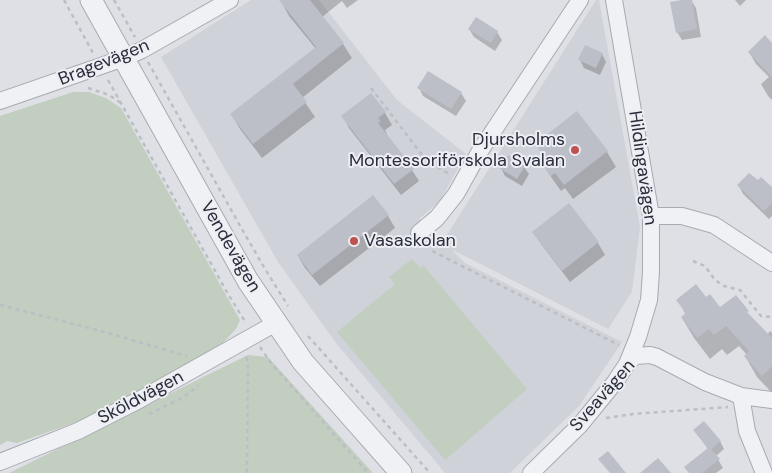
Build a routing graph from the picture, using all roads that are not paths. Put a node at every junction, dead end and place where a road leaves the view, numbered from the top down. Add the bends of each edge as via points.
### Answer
1 (91, 0) edge
2 (230, 0) edge
3 (580, 0) edge
4 (614, 0) edge
5 (133, 54) junction
6 (0, 101) edge
7 (651, 216) junction
8 (419, 233) road end
9 (772, 263) edge
10 (283, 316) junction
11 (630, 358) junction
12 (772, 400) edge
13 (742, 401) junction
14 (0, 462) edge
15 (401, 473) edge
16 (531, 473) edge
17 (764, 473) edge

1 - 5 street, Vendevägen
2 - 5 street, Bragevägen
3 - 8 street via 456,194 437,218
4 - 7 street, Hildingavägen
5 - 6 street, Bragevägen
5 - 10 street, Vendevägen via 248,280
7 - 9 street via 682,216 714,225
7 - 11 street, Hildingavägen via 649,300
10 - 14 street, Sköldvägen via 140,400 78,431
10 - 15 street, Vendevägen via 303,362
11 - 13 street, Sveavägen via 650,355
11 - 16 street, Sveavägen via 615,382 582,421
12 - 13 street, Sveavägen
13 - 17 street via 747,431

